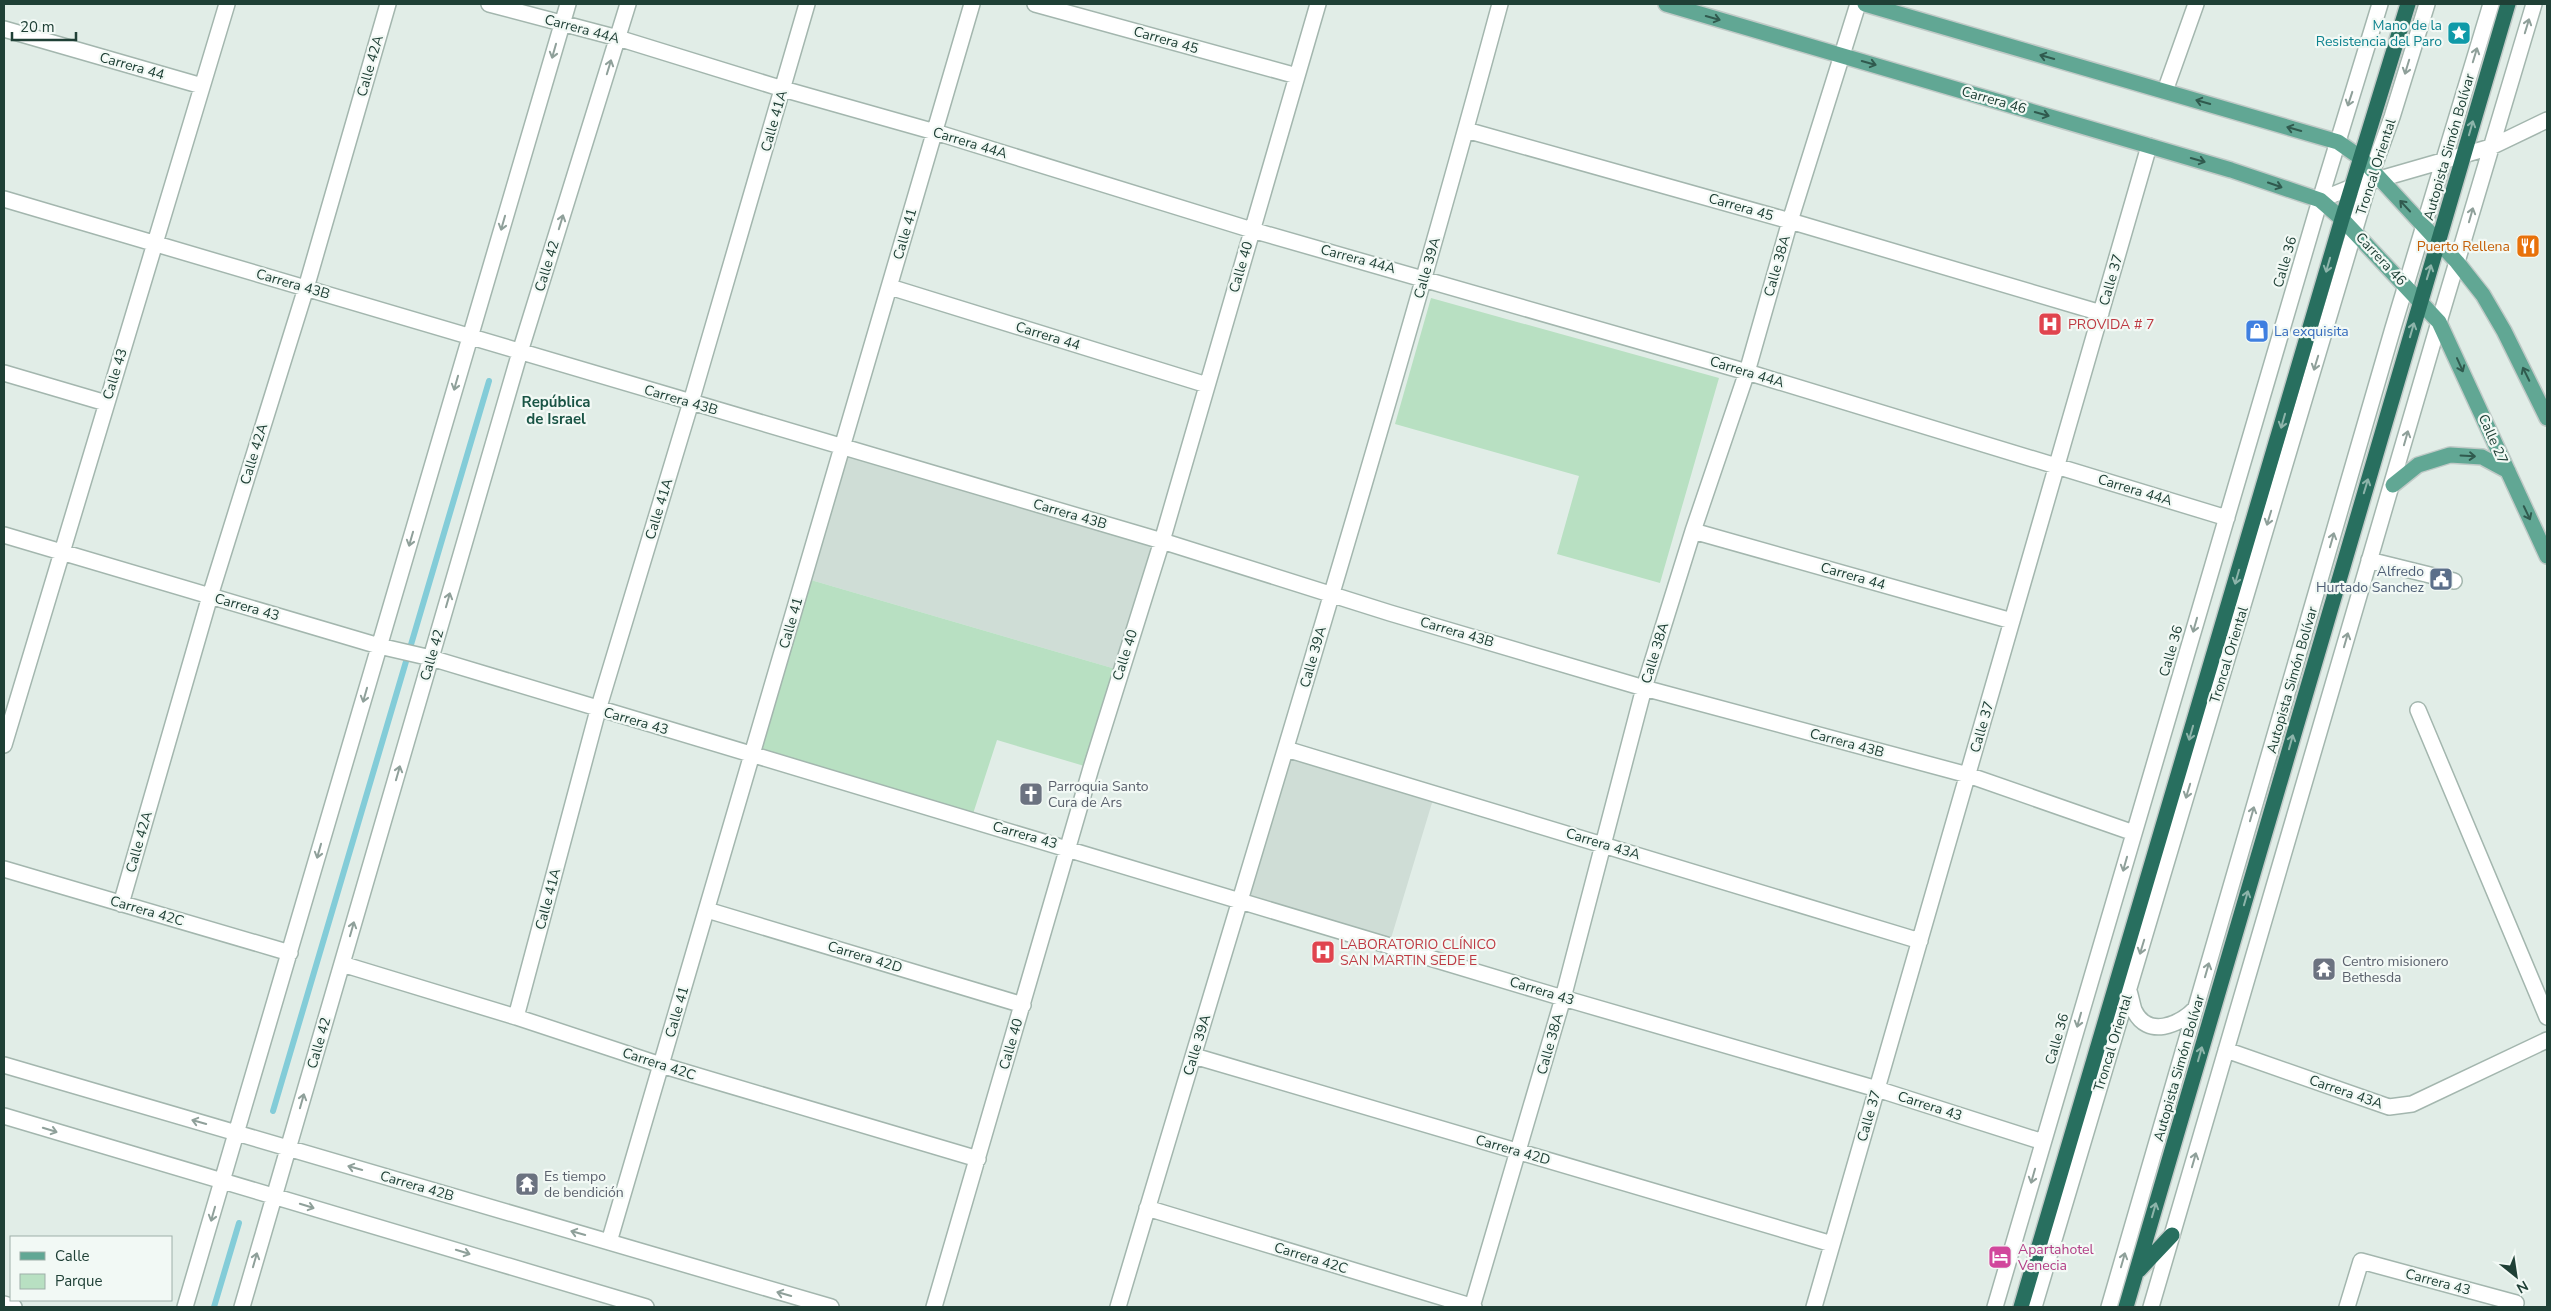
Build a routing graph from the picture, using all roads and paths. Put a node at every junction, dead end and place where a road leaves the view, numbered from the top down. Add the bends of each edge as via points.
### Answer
1 (226, 4) edge
2 (388, 4) edge
3 (489, 4) edge
4 (568, 4) edge
5 (628, 4) edge
6 (807, 4) edge
7 (972, 4) edge
8 (1035, 4) edge
9 (1318, 4) edge
10 (1500, 4) edge
11 (1666, 4) edge
12 (1858, 4) edge
13 (1865, 4) edge
14 (2196, 4) edge
15 (2380, 4) edge
16 (2408, 4) edge
17 (2426, 4) edge
18 (2491, 4) edge
19 (2508, 4) edge
20 (2534, 4) edge
21 (562, 23) junction
22 (4, 29) edge
23 (618, 38) junction
24 (1843, 56) junction
25 (1297, 76) junction
26 (202, 86) junction
27 (783, 89) junction
28 (2165, 91) junction
29 (2547, 120) edge
30 (1466, 130) junction
31 (935, 132) junction
32 (2338, 142) junction
33 (2149, 146) junction
34 (2491, 147) junction
35 (2463, 155) junction
36 (2360, 158) junction
37 (2443, 161) junction
38 (2374, 178) junction
39 (2352, 187) junction
40 (4, 199) edge
41 (2320, 200) junction
42 (2342, 219) junction
43 (1790, 221) junction
44 (2424, 227) junction
45 (1252, 230) junction
46 (2355, 232) junction
47 (2438, 242) junction
48 (154, 244) junction
49 (2457, 262) junction
50 (1424, 278) junction
51 (2405, 286) junction
52 (890, 287) junction
53 (306, 288) junction
54 (2420, 302) junction
55 (2101, 314) junction
56 (2439, 322) junction
57 (470, 336) junction
58 (520, 352) junction
59 (1747, 372) junction
60 (4, 373) edge
61 (1207, 385) junction
62 (691, 402) junction
63 (106, 404) junction
64 (2547, 418) edge
65 (842, 447) junction
66 (2057, 466) junction
67 (2508, 471) junction
68 (2393, 485) junction
69 (2227, 518) junction
70 (1694, 531) junction
71 (4, 535) edge
72 (1162, 541) junction
73 (62, 552) junction
74 (2547, 556) edge
75 (2369, 560) junction
76 (2454, 581) dead end
77 (1332, 595) junction
78 (210, 596) junction
79 (2012, 621) junction
80 (384, 648) junction
81 (427, 657) junction
82 (1644, 688) junction
83 (598, 710) junction
84 (2418, 710) dead end
85 (9, 711) edge
86 (4, 745) edge
87 (1286, 749) junction
88 (752, 754) junction
89 (1968, 775) junction
90 (2134, 833) junction
91 (1602, 844) junction
92 (1068, 848) junction
93 (4, 870) edge
94 (1240, 901) junction
95 (122, 904) junction
96 (707, 910) junction
97 (1920, 941) junction
98 (290, 953) junction
99 (342, 964) junction
100 (2129, 990) junction
101 (1563, 998) junction
102 (1022, 1005) junction
103 (2196, 1007) junction
104 (516, 1017) junction
105 (2547, 1017) edge
106 (2547, 1040) edge
107 (2226, 1050) junction
108 (1194, 1056) junction
109 (4, 1065) edge
110 (662, 1065) junction
111 (1877, 1089) junction
112 (4, 1116) edge
113 (237, 1133) junction
114 (2043, 1142) junction
115 (288, 1148) junction
116 (1519, 1152) junction
117 (978, 1159) junction
118 (223, 1181) junction
119 (274, 1196) junction
120 (1147, 1208) junction
121 (2172, 1235) junction
122 (609, 1242) junction
123 (1832, 1244) junction
124 (2136, 1272) junction
125 (596, 1300) edge
126 (4, 1304) edge
127 (2515, 1305) edge
128 (14, 1307) edge
129 (186, 1307) edge
130 (242, 1307) edge
131 (646, 1307) edge
132 (831, 1307) edge
133 (934, 1307) edge
134 (1118, 1307) edge
135 (1473, 1307) edge
136 (1814, 1307) edge
137 (1995, 1307) edge
138 (2021, 1307) edge
139 (2034, 1307) edge
140 (2110, 1307) edge
141 (2126, 1307) edge
142 (2151, 1307) edge
143 (2347, 1307) edge

1 - 26 street, Calle 43
2 - 53 street, Calle 42A
3 - 21 street, Carrera 44A
4 - 21 street
5 - 23 street, Calle 42
6 - 27 street, Calle 41A
7 - 31 street, Calle 41
8 - 25 street, Carrera 45
9 - 25 street, Calle 40
10 - 30 street, Calle 39A
11 -> 24 main road, Carrera 46
12 - 24 street, Calle 38A
28 -> 13 main road
14 - 28 street
15 -> 32 street, Calle 36
16 - 36 highway
17 -> 38 street, Troncal Oriental
37 -> 18 street
35 -> 19 highway, Autopista Simón Bolívar
34 -> 20 street
21 - 23 street, Carrera 44A
21 -> 57 street
22 - 26 street, Carrera 44
23 - 27 street, Carrera 44A
58 -> 23 street, Calle 42
24 -> 33 main road, Carrera 46
24 - 43 street, Calle 38A
25 - 45 street, Calle 40
26 - 48 street, Calle 43
27 - 31 street, Carrera 44A
27 - 62 street, Calle 41A
32 -> 28 main road
29 - 34 street
30 - 43 street, Carrera 45
30 - 50 street, Calle 39A
31 - 45 street, Carrera 44A
31 - 52 street, Calle 41
32 - 36 main road
32 - 41 street, Calle 36
33 -> 41 main road, Carrera 46
33 - 55 street, Calle 37
34 - 35 street
49 -> 34 street
35 - 37 street
35 - 47 highway, Autopista Simón Bolívar
36 - 38 main road
36 - 39 highway
37 - 38 street
37 - 44 street
38 - 39 street
44 -> 38 main road
38 - 46 street, Troncal Oriental
39 - 41 street
39 - 42 highway
40 - 48 street, Carrera 43B
41 - 42 main road, Carrera 46
41 - 69 street, Calle 36
42 - 46 main road, Carrera 46
42 -> 138 highway
43 - 55 street, Carrera 45
43 - 59 street, Calle 38A
44 - 47 main road
44 - 51 street
45 - 50 street, Carrera 44A
45 - 61 street, Calle 40
46 - 51 main road, Carrera 46
46 -> 100 street, Troncal Oriental
47 - 49 main road
54 -> 47 highway, Autopista Simón Bolívar
48 - 53 street, Carrera 43B
48 - 63 street, Calle 43
49 - 56 street
64 -> 49 main road via 2504,331 2483,295
50 - 59 street, Carrera 44A
50 - 77 street, Calle 39A
51 - 54 main road, Carrera 46
103 -> 51 street
52 - 61 street, Carrera 44
52 - 65 street, Calle 41
53 - 57 street, Carrera 43B
53 - 78 street, Calle 42A
54 - 56 main road, Carrera 46
124 -> 54 highway, Autopista Simón Bolívar
55 - 66 street, Calle 37
56 -> 67 main road, Calle 27
68 -> 56 street
57 - 58 street, Carrera 43B
57 -> 80 street
58 - 62 street, Carrera 43B
81 -> 58 street, Calle 42
59 - 66 street, Carrera 44A
59 - 70 street, Calle 38A
60 - 63 street
61 - 72 street, Calle 40
62 - 65 street, Carrera 43B
62 - 83 street, Calle 41A
63 - 73 street, Calle 43
65 - 72 street, Carrera 43B
65 - 88 street, Calle 41
66 - 69 street, Carrera 44A
66 - 79 street, Calle 37
68 -> 67 main road via 2418,465 2450,455 2482,457
67 -> 74 main road, Calle 27
68 - 75 street
69 -> 90 street, Calle 36
70 - 79 street, Carrera 44
70 - 82 street, Calle 38A
71 - 73 street, Carrera 43
72 - 77 street, Carrera 43B
72 - 92 street, Calle 40
73 - 78 street, Carrera 43
73 - 85 street, Calle 43
75 - 76 street
107 -> 75 street
77 - 82 street, Carrera 43B
77 - 87 street, Calle 39A
78 - 80 street, Carrera 43
78 - 95 street, Calle 42A
79 - 89 street, Calle 37
80 - 81 street, Carrera 43
80 -> 98 street
81 - 83 street, Carrera 43
99 -> 81 street, Calle 42
82 - 89 street, Carrera 43B
82 - 91 street, Calle 38A
83 - 88 street, Carrera 43
83 - 104 street, Calle 41A
84 - 105 street
85 - 86 street, Calle 43
87 - 91 street, Carrera 43A
87 - 94 street, Calle 39A
88 - 92 street, Carrera 43
88 - 96 street, Calle 41
89 - 90 street, Carrera 43B
89 - 97 street, Calle 37
90 -> 114 street, Calle 36
91 - 97 street, Carrera 43A
91 - 101 street, Calle 38A
92 - 94 street, Carrera 43
92 - 102 street, Calle 40
93 - 95 street, Carrera 42C
94 - 101 street, Carrera 43
94 - 108 street, Calle 39A
95 - 98 street, Carrera 42C
96 - 102 street, Carrera 42D
96 - 110 street, Calle 41
97 - 111 street, Calle 37
98 - 113 street
99 - 104 street, Carrera 42C
115 -> 99 street, Calle 42
100 - 103 street via 2134,1010 2151,1026 2176,1024
100 - 139 street, Troncal Oriental
101 - 111 street, Carrera 43
101 - 116 street, Calle 38A
102 - 117 street, Calle 40
140 -> 103 street
104 - 110 street, Carrera 42C
106 - 107 street, Carrera 43A via 2412,1104 2390,1107
121 -> 107 street
108 - 116 street, Carrera 42D
108 - 120 street, Calle 39A
113 -> 109 street, Carrera 42B
110 - 117 street, Carrera 42C
110 - 122 street, Calle 41
111 - 114 street, Carrera 43
111 - 123 street, Calle 37
112 -> 118 street
113 - 115 street, Carrera 42B
113 - 118 street
114 -> 137 street, Calle 36
115 - 119 street, Calle 42
122 -> 115 street, Carrera 42B
116 - 123 street, Carrera 42D
116 - 135 street, Calle 38A
117 - 133 street, Calle 40
118 - 119 street
118 -> 129 street
119 -> 125 street
130 -> 119 street, Calle 42
120 - 134 street, Calle 39A
120 - 135 street, Carrera 42C
121 - 124 highway
121 - 142 street
132 -> 122 street, Carrera 42B
123 - 136 street, Calle 37
124 - 141 highway, Autopista Simón Bolívar
125 - 131 street
126 - 128 street
127 - 143 street, Carrera 43 via 2361,1261

